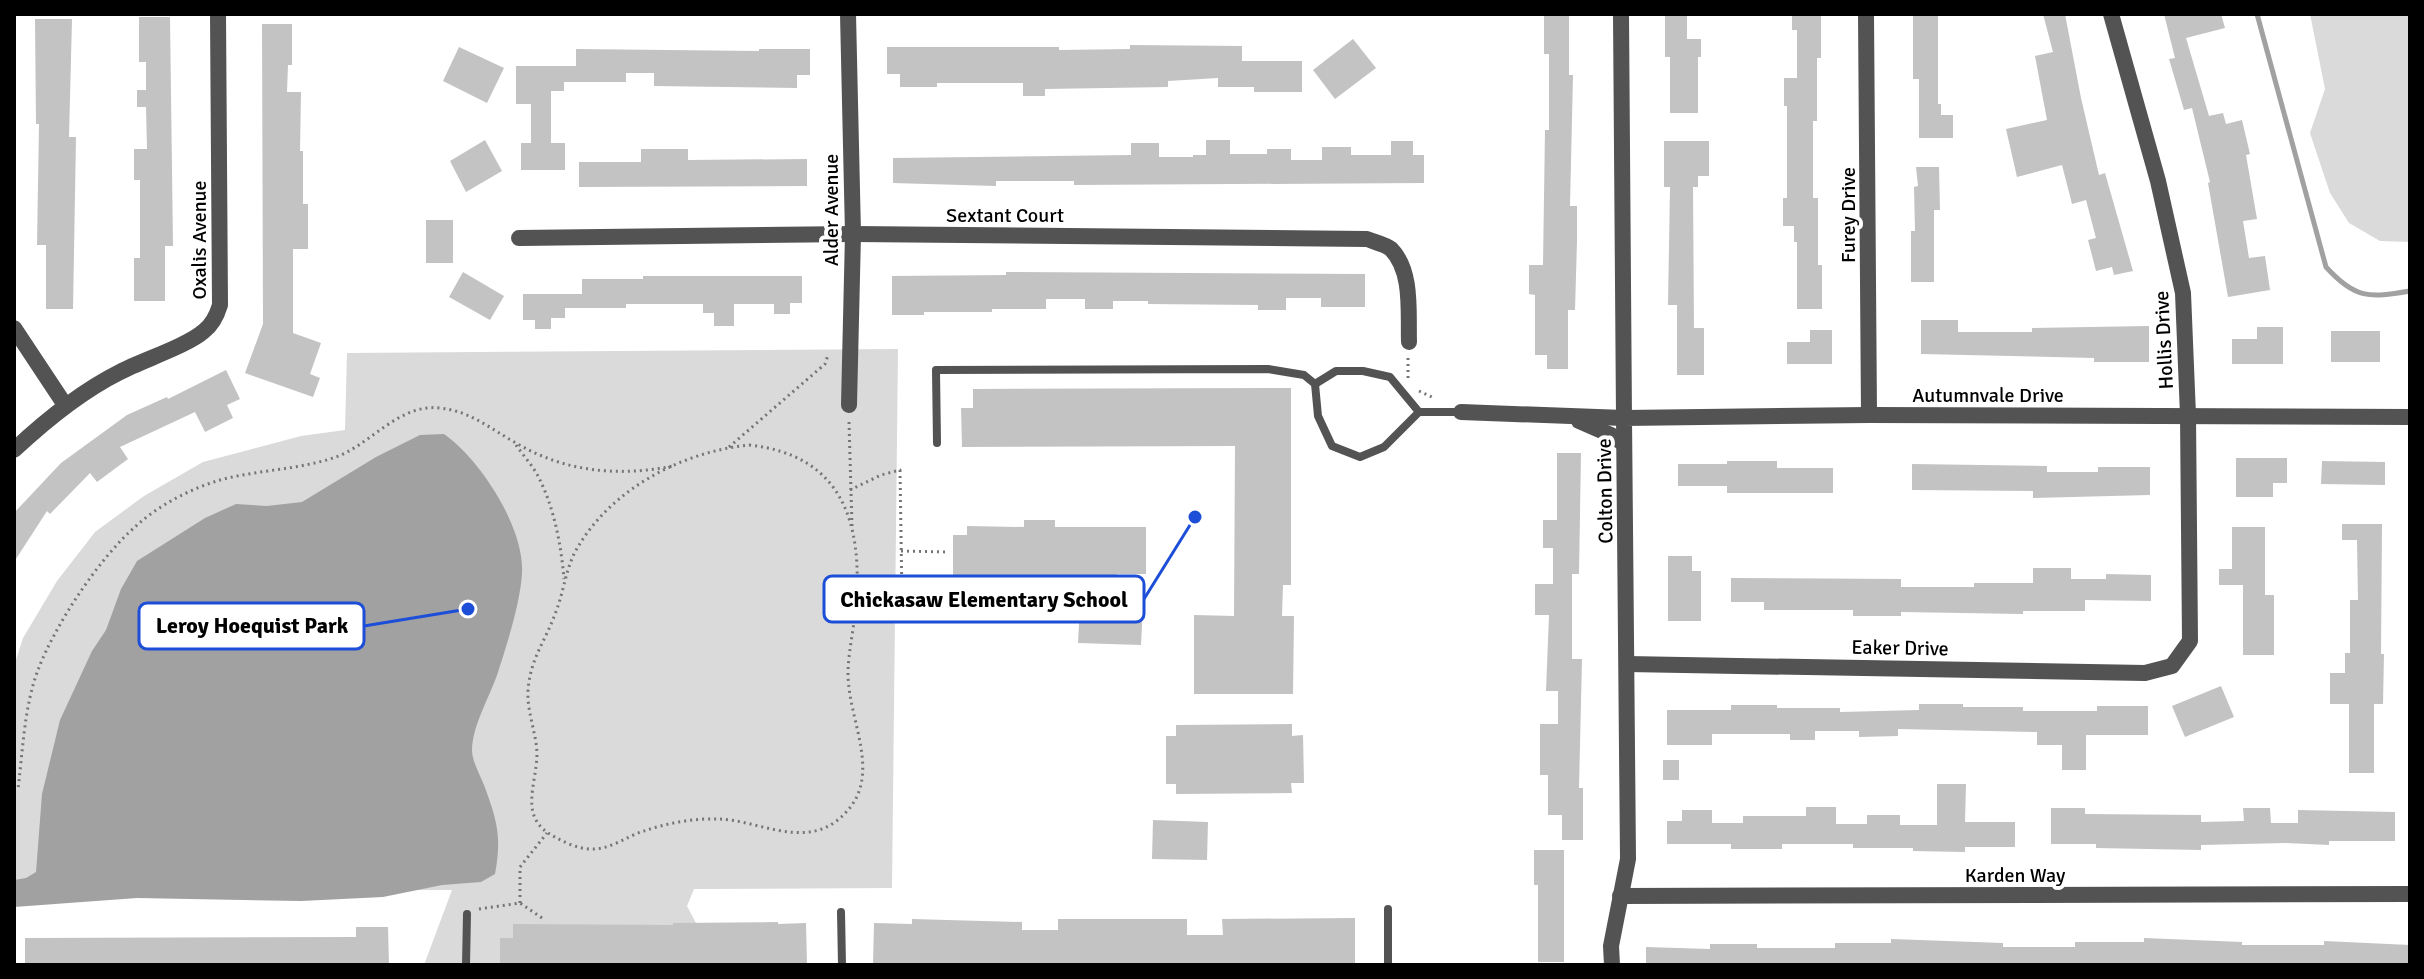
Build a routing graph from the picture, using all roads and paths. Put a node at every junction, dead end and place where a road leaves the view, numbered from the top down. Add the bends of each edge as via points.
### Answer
1 (218, 14) edge
2 (848, 14) edge
3 (1621, 14) edge
4 (1866, 14) edge
5 (2111, 14) edge
6 (853, 234) junction
7 (519, 238) dead end
8 (14, 328) edge
9 (1409, 342) joint
10 (828, 355) dead end
11 (1315, 384) junction
12 (1434, 399) dead end
13 (65, 405) junction
14 (849, 405) joint
15 (1419, 412) junction
16 (1461, 412) joint
17 (1869, 415) junction
18 (2188, 415) junction
19 (1566, 417) junction
20 (2410, 417) edge
21 (1624, 418) junction
22 (514, 442) junction
23 (937, 443) dead end
24 (1624, 444) junction
25 (729, 447) junction
26 (14, 450) edge
27 (680, 464) junction
28 (850, 490) junction
29 (852, 534) junction
30 (901, 551) junction
31 (949, 552) dead end
32 (565, 582) junction
33 (949, 600) dead end
34 (1627, 664) junction
35 (2172, 666) joint
36 (14, 789) edge
37 (547, 833) junction
38 (2410, 894) edge
39 (1620, 896) junction
40 (520, 903) junction
41 (1388, 909) dead end
42 (841, 912) dead end
43 (467, 914) joint
44 (545, 920) dead end
45 (466, 965) edge
46 (842, 965) edge
47 (1388, 965) edge
48 (1612, 965) edge

1 - 13 street, Oxalis Avenue via 216,318 193,339 116,373
2 - 6 street, Alder Avenue
3 - 21 street, Colton Drive
4 - 17 street, Furey Drive
5 - 18 street, Hollis Drive via 2183,293
6 - 7 street, Sextant Court
6 - 9 street, Sextant Court via 1367,239 1390,248 1403,268
6 - 14 street, Alder Avenue
8 - 13 street
9 - 12 path via 1408,385
10 - 25 path via 825,364
11 - 15 lane via 1336,371 1390,377
11 - 15 lane via 1318,416 1332,446 1360,457 1384,447
11 - 23 lane via 1304,375 1268,369 936,370
13 - 26 street, Oxalis Avenue
14 - 28 path
15 - 16 lane
16 - 19 street, Autumnvale Drive
17 - 18 street, Autumnvale Drive
17 - 21 street, Autumnvale Drive
18 - 20 street, Autumnvale Drive
18 - 35 street, Hollis Drive via 2190,641
19 - 21 street, Autumnvale Drive
19 - 24 street, Autumnvale Drive
21 - 24 street, Colton Drive
22 - 27 path via 546,460 578,468 645,472
22 - 32 path via 538,475 549,502
22 - 36 path via 488,424 437,407 381,428 337,457 221,480 177,497 136,526 56,630 30,697
24 - 34 street, Colton Drive
25 - 27 path
25 - 29 path via 771,448 810,464 833,485
27 - 32 path via 635,486 606,509 573,557
28 - 29 path
28 - 30 path via 900,470
29 - 37 path via 857,575 848,675 864,769 852,805 814,832 716,819 644,831 591,849
30 - 31 path
30 - 33 path via 902,600
32 - 37 path via 536,651 528,689 537,755 532,810
34 - 35 street, Eaker Drive via 2145,673
34 - 39 street, Colton Drive via 1628,859
37 - 40 path via 520,867
38 - 39 street, Karden Way
39 - 48 street, Colton Drive
40 - 43 path
40 - 44 path
41 - 47 lane
42 - 46 lane
43 - 45 lane

